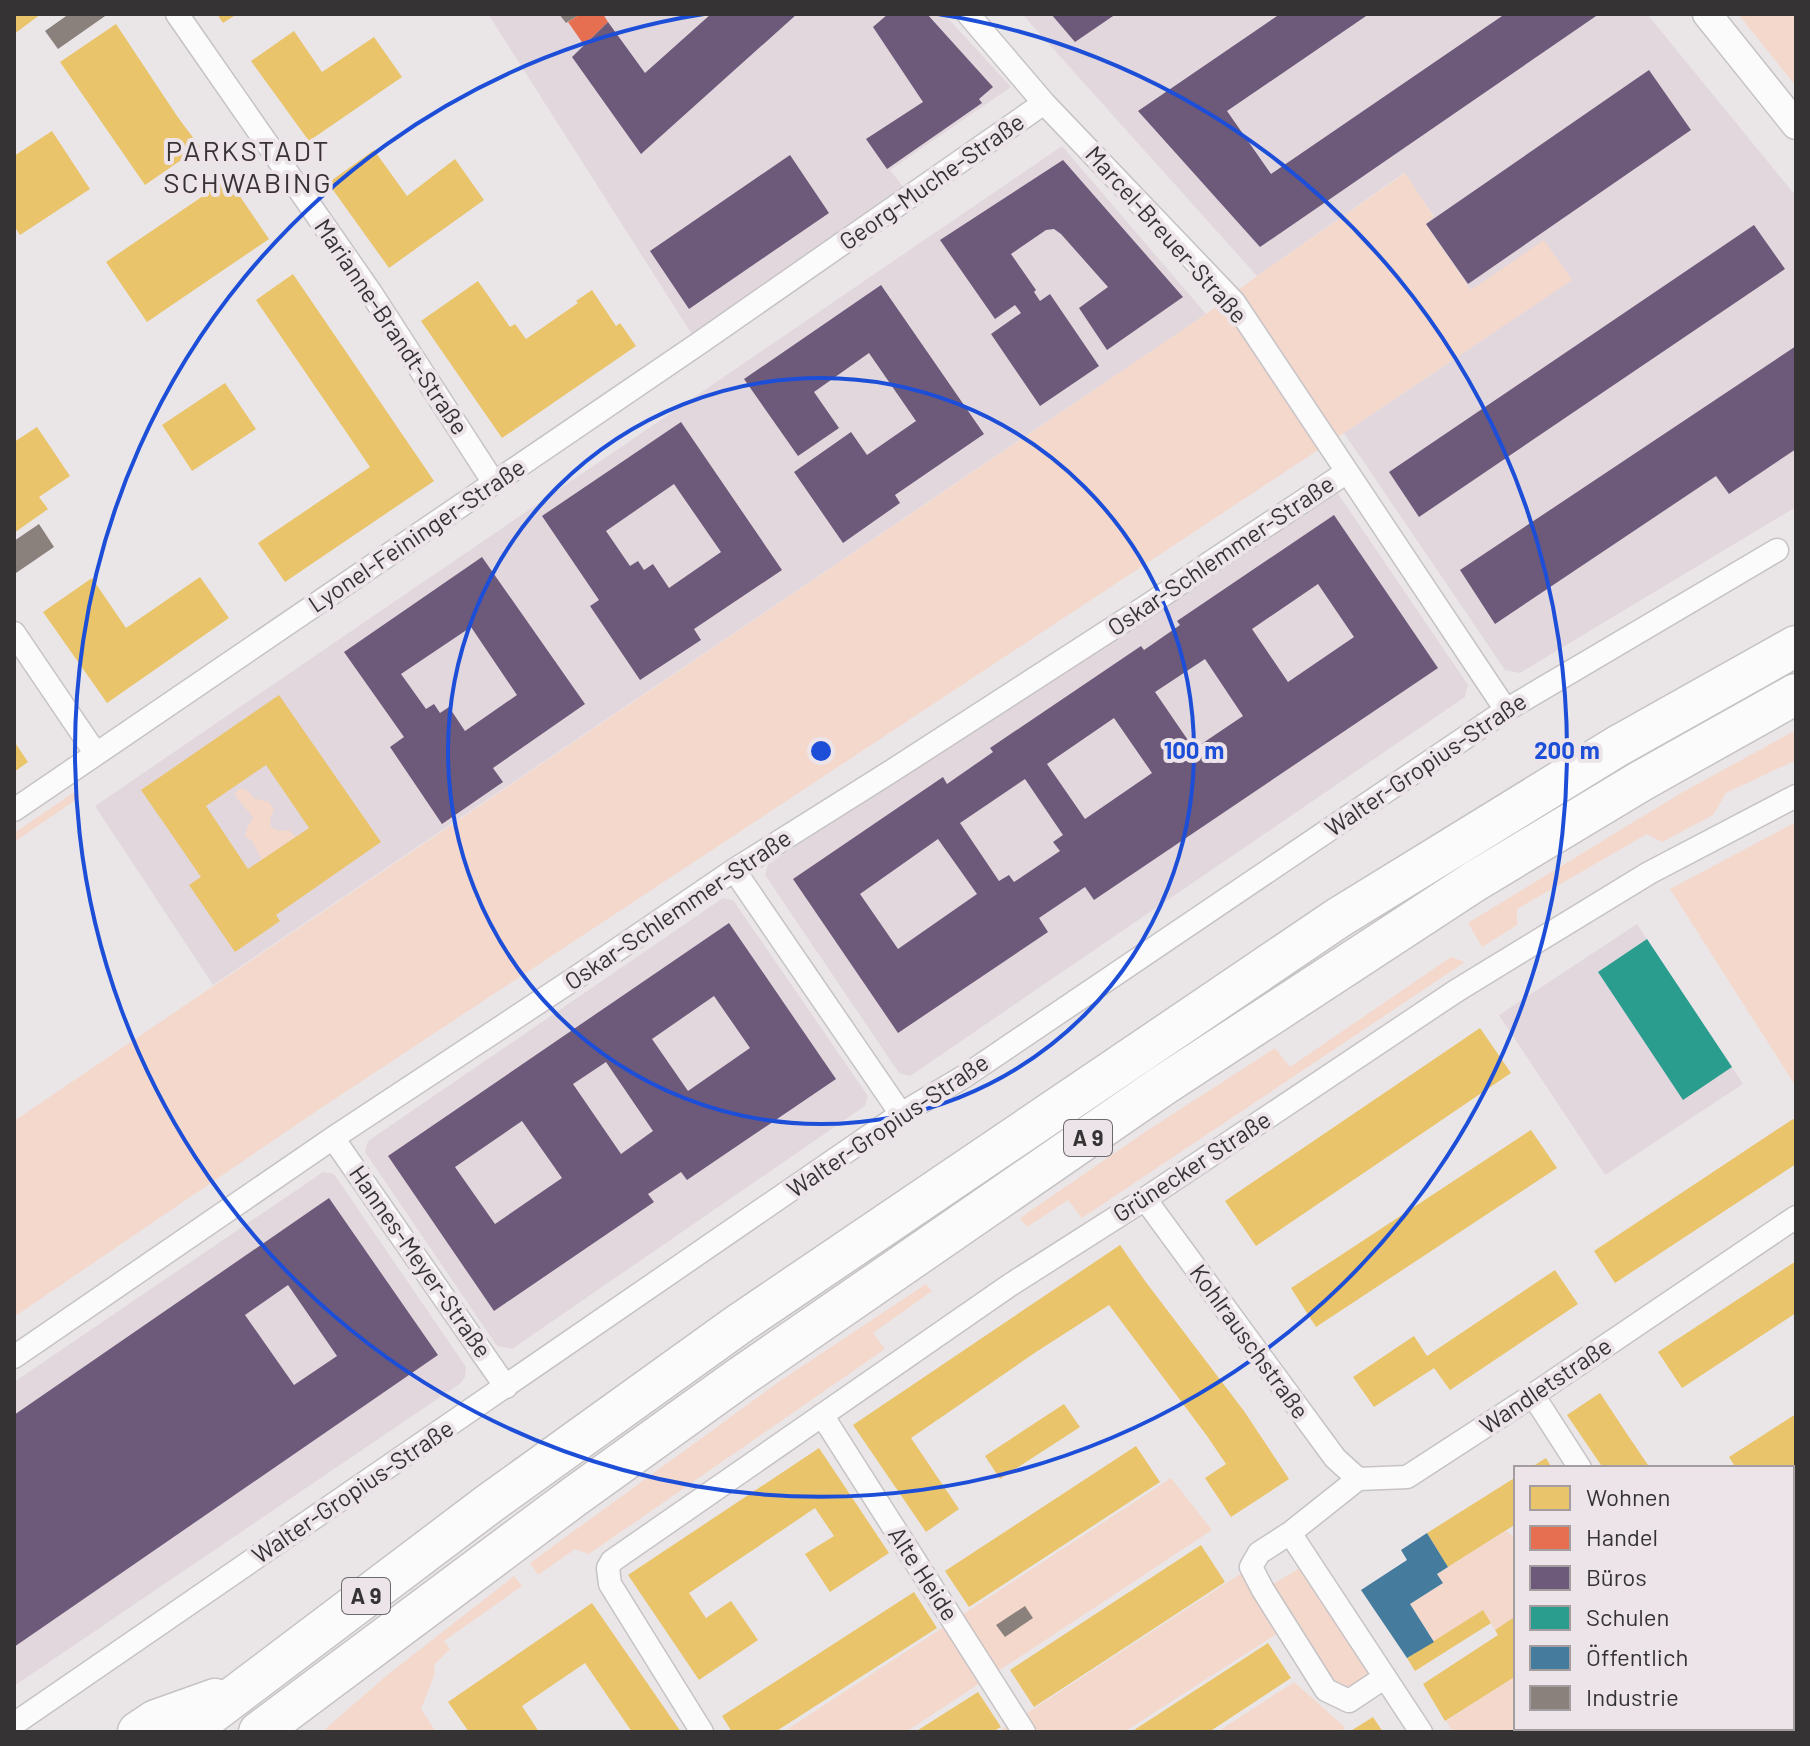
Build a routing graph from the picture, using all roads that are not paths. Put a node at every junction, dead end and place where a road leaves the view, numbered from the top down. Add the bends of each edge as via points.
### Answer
1 (177, 14) edge
2 (968, 14) edge
3 (1707, 14) edge
4 (1044, 103) junction
5 (1796, 125) edge
6 (820, 261) joint
7 (1347, 472) junction
8 (494, 483) junction
9 (1777, 550) dead end
10 (14, 633) edge
11 (1796, 646) edge
12 (1796, 694) edge
13 (1506, 710) junction
14 (96, 754) junction
15 (1796, 796) edge
16 (14, 810) edge
17 (734, 870) junction
18 (901, 1114) junction
19 (333, 1138) junction
20 (1145, 1199) junction
21 (1796, 1217) edge
22 (14, 1357) edge
23 (506, 1387) junction
24 (1533, 1395) junction
25 (822, 1415) junction
26 (1579, 1466) edge
27 (1358, 1479) junction
28 (1290, 1533) junction
29 (1385, 1677) junction
30 (241, 1690) junction
31 (14, 1724) edge
32 (261, 1731) edge
33 (138, 1732) edge
34 (187, 1732) edge
35 (702, 1732) edge
36 (1024, 1732) edge
37 (1421, 1732) edge

1 - 8 street, Marianne-Brandt-Straße via 371,293
2 - 4 street, Marcel-Breuer-Straße
3 - 5 street
4 - 6 street, Georg-Muche-Straße
4 - 7 street, Marcel-Breuer-Straße via 1234,302
6 - 8 street, Lyonel-Feininger-Straße
7 - 13 street, Marcel-Breuer-Straße
7 - 17 street, Oskar-Schlemmer-Straße
8 - 14 street, Lyonel-Feininger-Straße
9 - 13 street, Walter-Gropius-Straße
10 - 14 street
11 - 30 highway, A 9 via 1616,747 1338,918 739,1324
12 - 32 highway, A 9 via 1475,881 1162,1086 739,1378
13 - 18 street, Walter-Gropius-Straße
14 - 16 street, Lyonel-Feininger-Straße
15 - 20 street, Grünecker Straße via 1649,873 1456,991
17 - 18 street
17 - 19 street, Oskar-Schlemmer-Straße
18 - 23 street, Walter-Gropius-Straße
19 - 22 street, Oskar-Schlemmer-Straße
19 - 23 street, Hannes-Meyer-Straße
20 - 25 street, Grünecker Straße
20 - 27 street, Kohlrauschstraße via 1335,1458
21 - 24 street, Wandletstraße
23 - 31 street, Walter-Gropius-Straße
24 - 26 street
24 - 27 street, Wandletstraße via 1407,1477
25 - 35 street, Grünecker Straße via 608,1568 610,1584
25 - 36 street, Alte Heide
27 - 28 street
28 - 29 street
28 - 29 street via 1259,1553 1251,1567 1326,1690 1349,1701
29 - 37 street
30 - 33 highway, A 9 via 156,1720
30 - 34 highway

